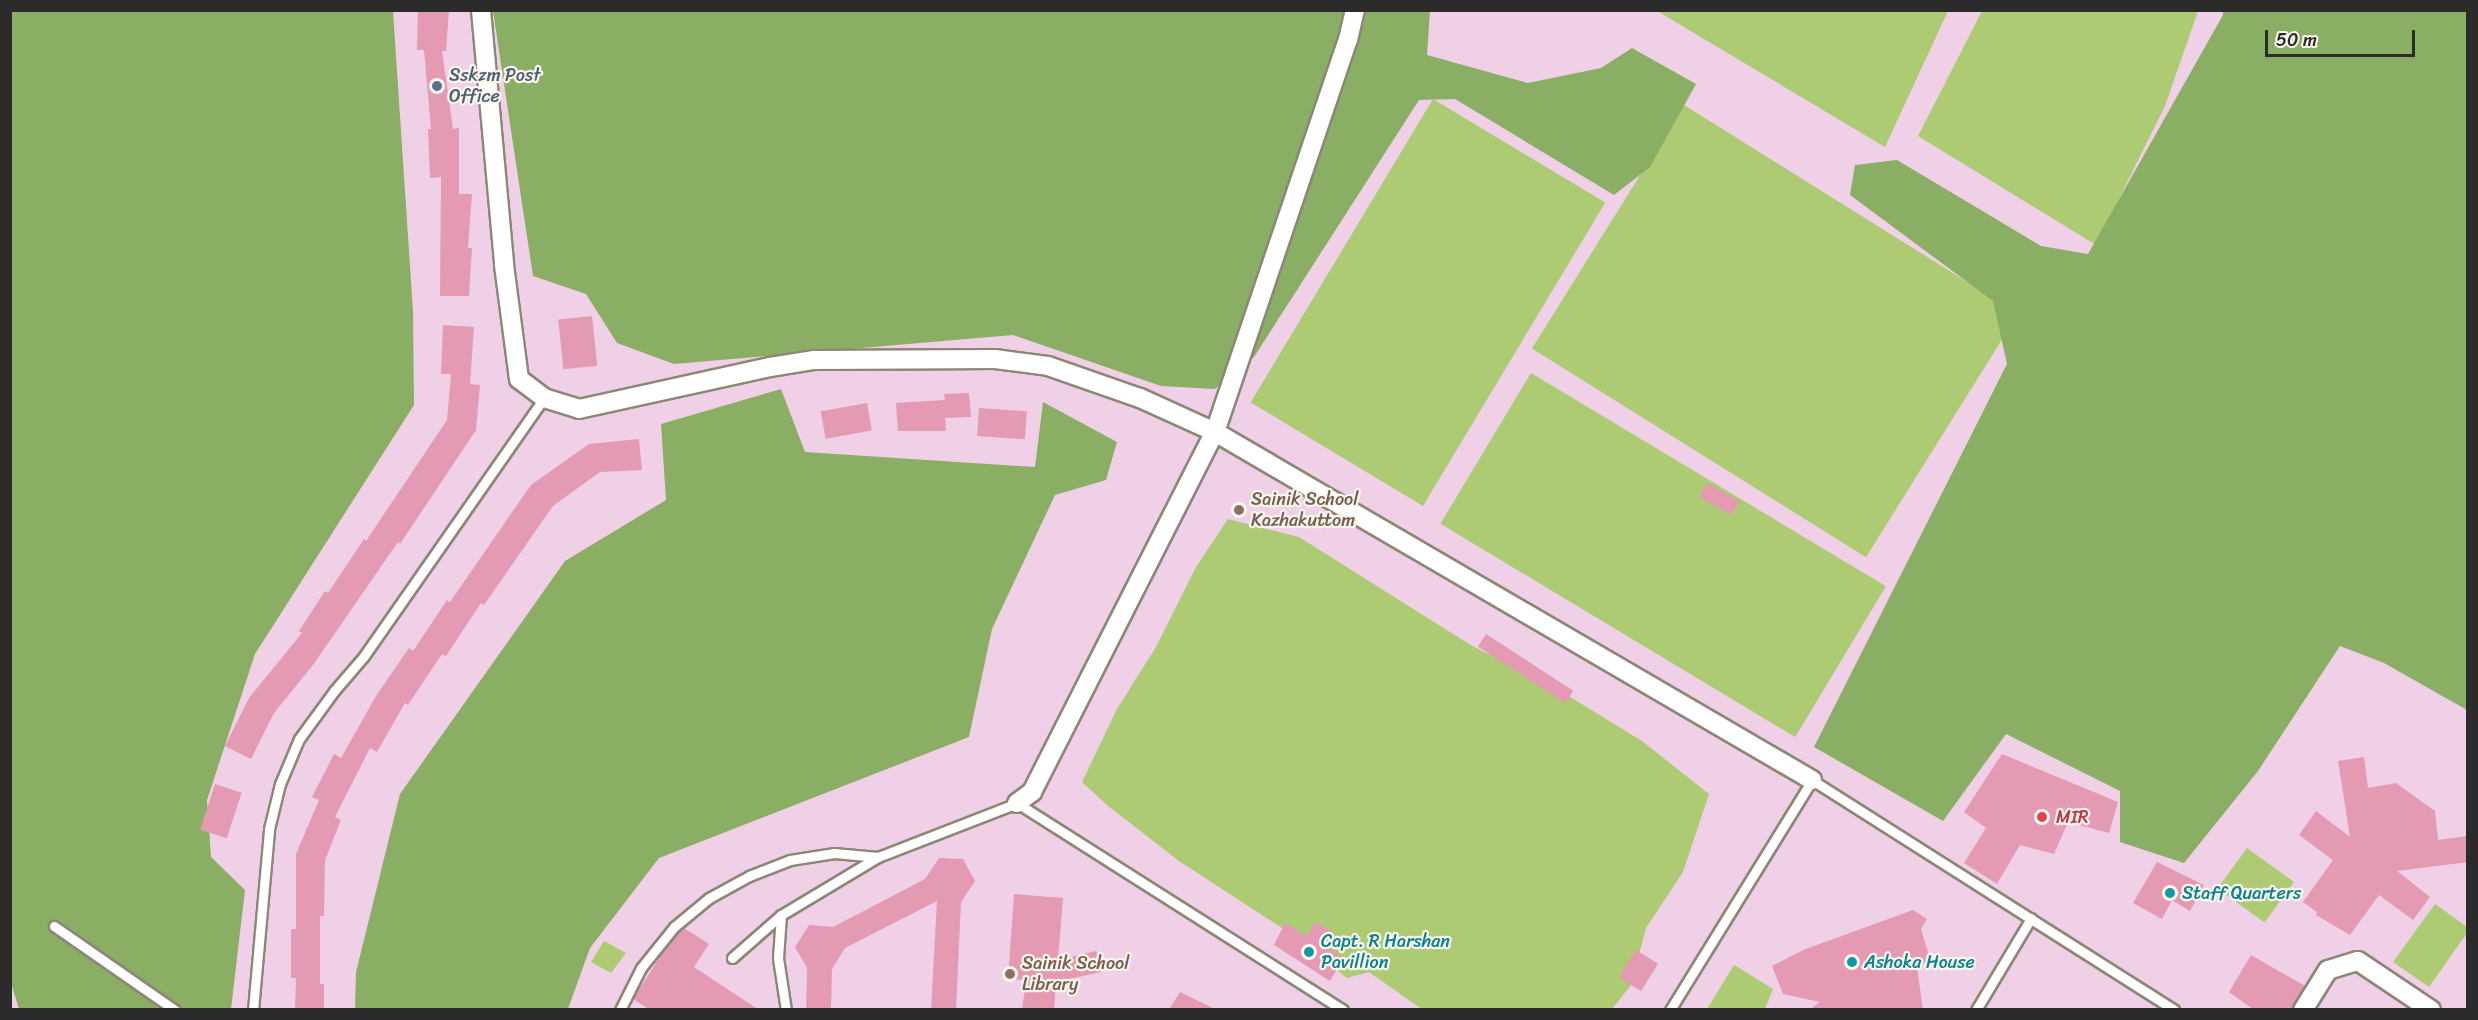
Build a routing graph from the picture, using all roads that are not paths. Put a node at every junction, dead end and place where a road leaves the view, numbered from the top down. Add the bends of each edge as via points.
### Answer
1 (481, 10) edge
2 (1355, 10) edge
3 (544, 398) junction
4 (1215, 432) junction
5 (1812, 780) junction
6 (1017, 803) junction
7 (878, 857) junction
8 (781, 915) junction
9 (2031, 918) junction
10 (54, 926) dead end
11 (732, 958) dead end
12 (175, 1010) edge
13 (253, 1010) edge
14 (620, 1010) edge
15 (786, 1010) edge
16 (1342, 1010) edge
17 (1670, 1010) edge
18 (1976, 1010) edge
19 (2174, 1010) edge
20 (2303, 1010) edge
21 (2431, 1010) edge

1 - 3 street via 504,265 519,379
2 - 4 street
3 - 4 street via 579,409 814,360 995,358 1048,366 1140,398
3 - 13 lane via 364,656 299,739 280,784 269,829
4 - 5 street
4 - 6 street via 1032,792
5 - 9 lane
5 - 17 lane
6 - 7 lane
6 - 16 lane
7 - 8 lane
7 - 14 lane via 834,853 790,860 709,898 674,927 641,968
8 - 11 lane
8 - 15 lane via 778,957
9 - 18 lane
9 - 19 lane
10 - 12 lane
20 - 21 street via 2328,970 2358,961

